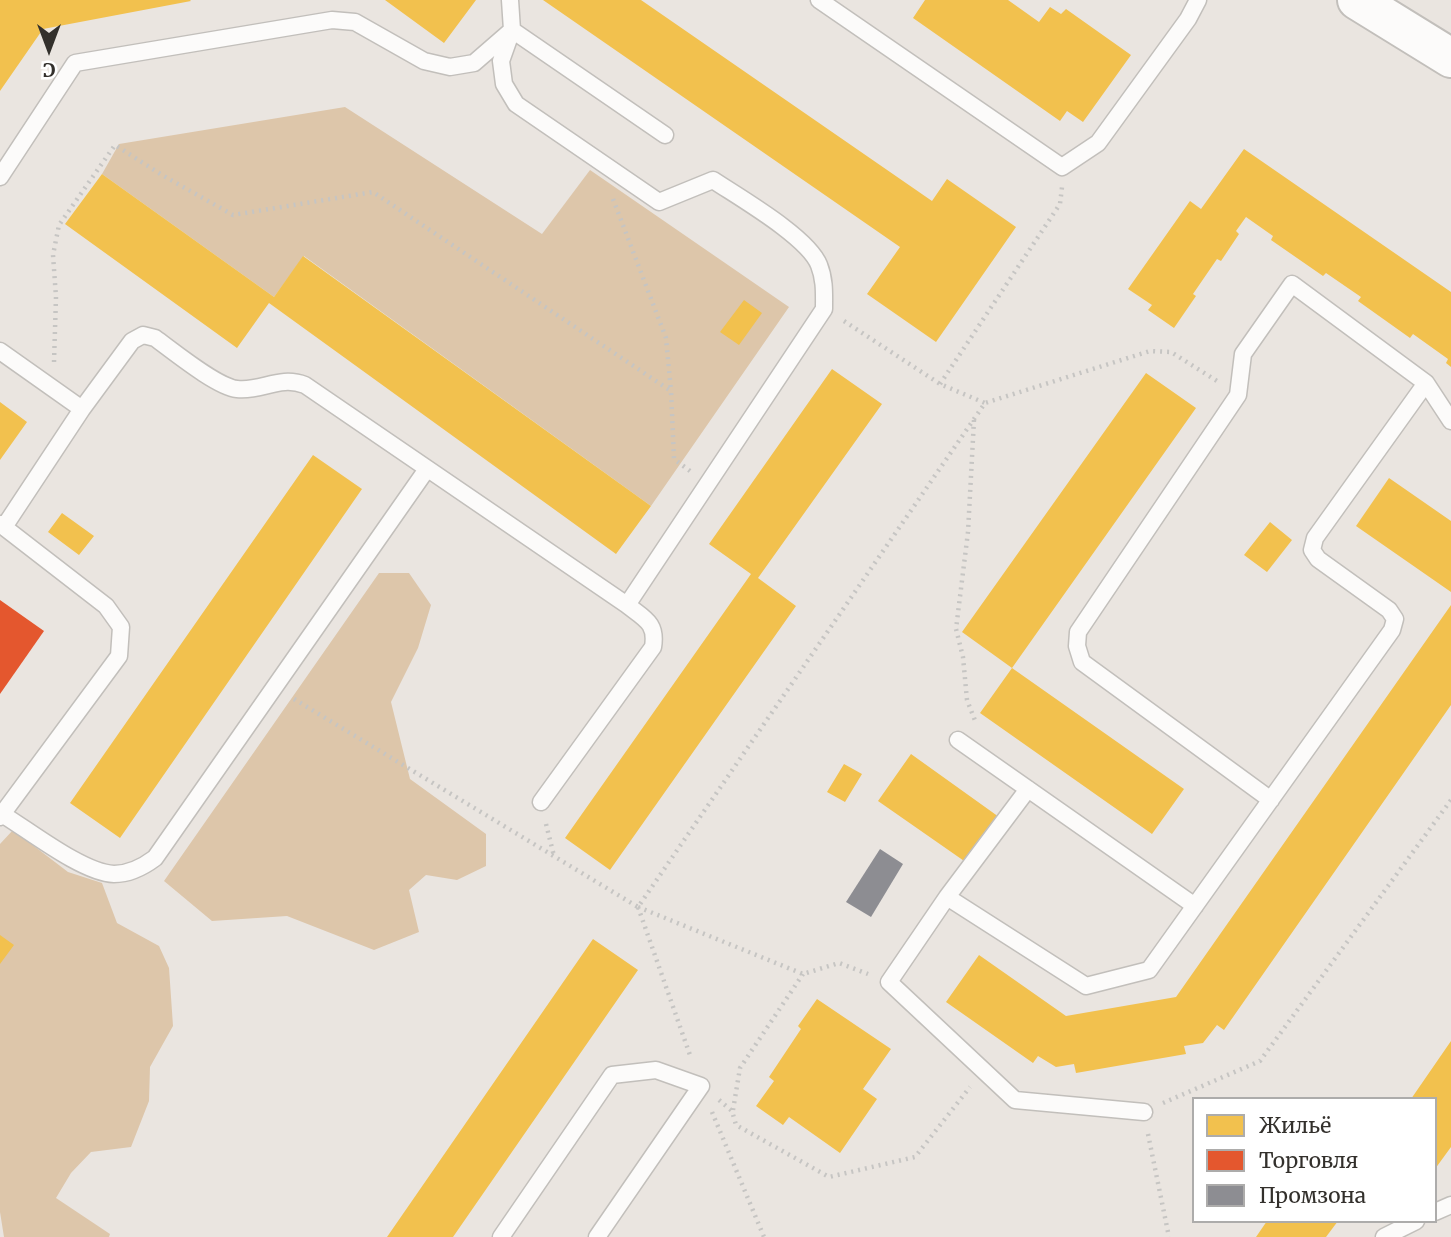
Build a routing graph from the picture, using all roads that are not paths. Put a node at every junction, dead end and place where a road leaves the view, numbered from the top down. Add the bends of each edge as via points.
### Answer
1 (510, 0) edge
2 (818, 0) edge
3 (1198, 0) edge
4 (1372, 3) edge
5 (512, 30) junction
6 (1451, 58) edge
7 (665, 135) dead end
8 (0, 177) edge
9 (0, 351) edge
10 (1426, 383) junction
11 (82, 409) junction
12 (1451, 421) edge
13 (427, 469) junction
14 (2, 525) edge
15 (627, 605) junction
16 (958, 740) dead end
17 (1028, 789) junction
18 (1271, 800) junction
19 (541, 802) road end
20 (1, 815) edge
21 (947, 897) junction
22 (1195, 906) junction
23 (1144, 1112) road end
24 (1412, 1223) edge
25 (501, 1237) edge
26 (597, 1237) edge
27 (1384, 1237) edge

1 - 5 lane
2 - 3 lane via 1062,167 1098,143
4 - 6 street
5 - 7 lane
5 - 8 lane via 474,63 450,67 424,61 355,22 332,20 75,63
5 - 15 lane via 501,61 504,84 516,104 659,202 713,180 804,243 818,263 824,284 824,309
9 - 11 lane
10 - 12 lane
10 - 18 lane via 1315,538 1312,550 1389,610 1395,620 1392,630
10 - 18 lane via 1292,284 1243,354 1238,394 1078,632 1082,662
11 - 13 lane via 132,341 143,335 155,338 226,387 249,389 292,380 306,385
11 - 14 lane
13 - 15 lane
13 - 20 lane via 155,858 138,870 114,874 88,868
14 - 20 lane via 106,606 121,627 119,656
15 - 19 lane via 650,622 655,634 653,647
16 - 17 lane
17 - 21 lane
17 - 22 lane
18 - 22 lane
21 - 22 lane via 1086,986 1149,970
21 - 23 lane via 889,982 1015,1100
24 - 27 lane
25 - 26 lane via 612,1075 656,1070 701,1086

